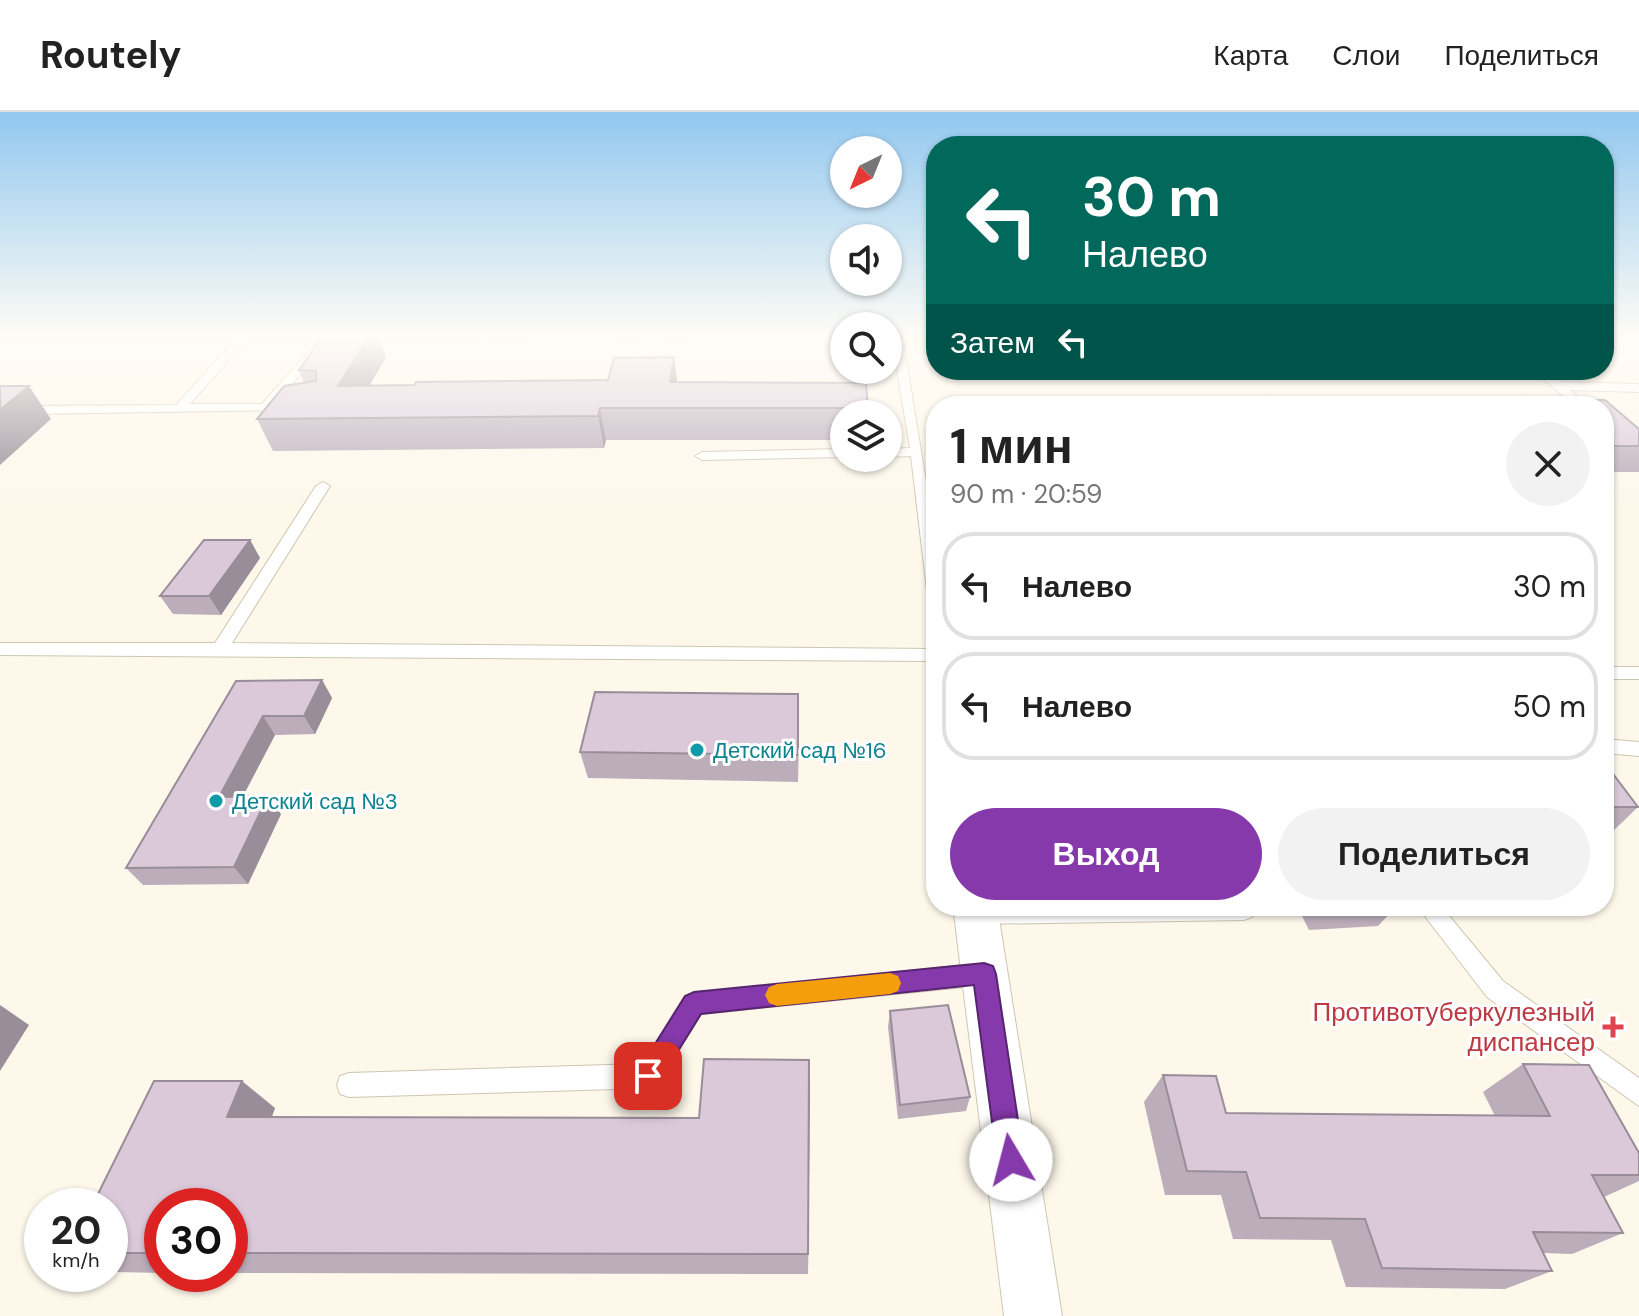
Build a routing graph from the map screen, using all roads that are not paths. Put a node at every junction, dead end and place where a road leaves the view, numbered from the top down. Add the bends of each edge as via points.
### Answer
1 (193, 393) edge
2 (278, 393) edge
3 (907, 393) edge
4 (266, 407) junction
5 (309, 407) edge
6 (180, 408) junction
7 (0, 417) edge
8 (917, 452) junction
9 (830, 453) edge
10 (902, 453) edge
11 (702, 456) dead end
12 (323, 486) dead end
13 (926, 522) edge
14 (0, 649) edge
15 (220, 649) junction
16 (926, 655) edge
17 (1614, 673) edge
18 (1639, 673) edge
19 (1614, 747) edge
20 (1639, 749) edge
21 (977, 916) edge
22 (1436, 916) edge
23 (984, 974) junction
24 (349, 1085) dead end
25 (1639, 1093) edge
26 (1033, 1316) edge

1 - 6 lane
2 - 4 lane
3 - 8 lane
4 - 5 lane
4 - 6 lane
6 - 7 lane via 30,410
8 - 10 lane
8 - 13 lane
9 - 11 lane
12 - 15 lane
14 - 15 lane
15 - 16 lane
17 - 18 lane
19 - 20 lane
21 - 23 street
22 - 25 lane via 1495,989
23 - 24 lane via 694,1004 648,1076
23 - 26 street

